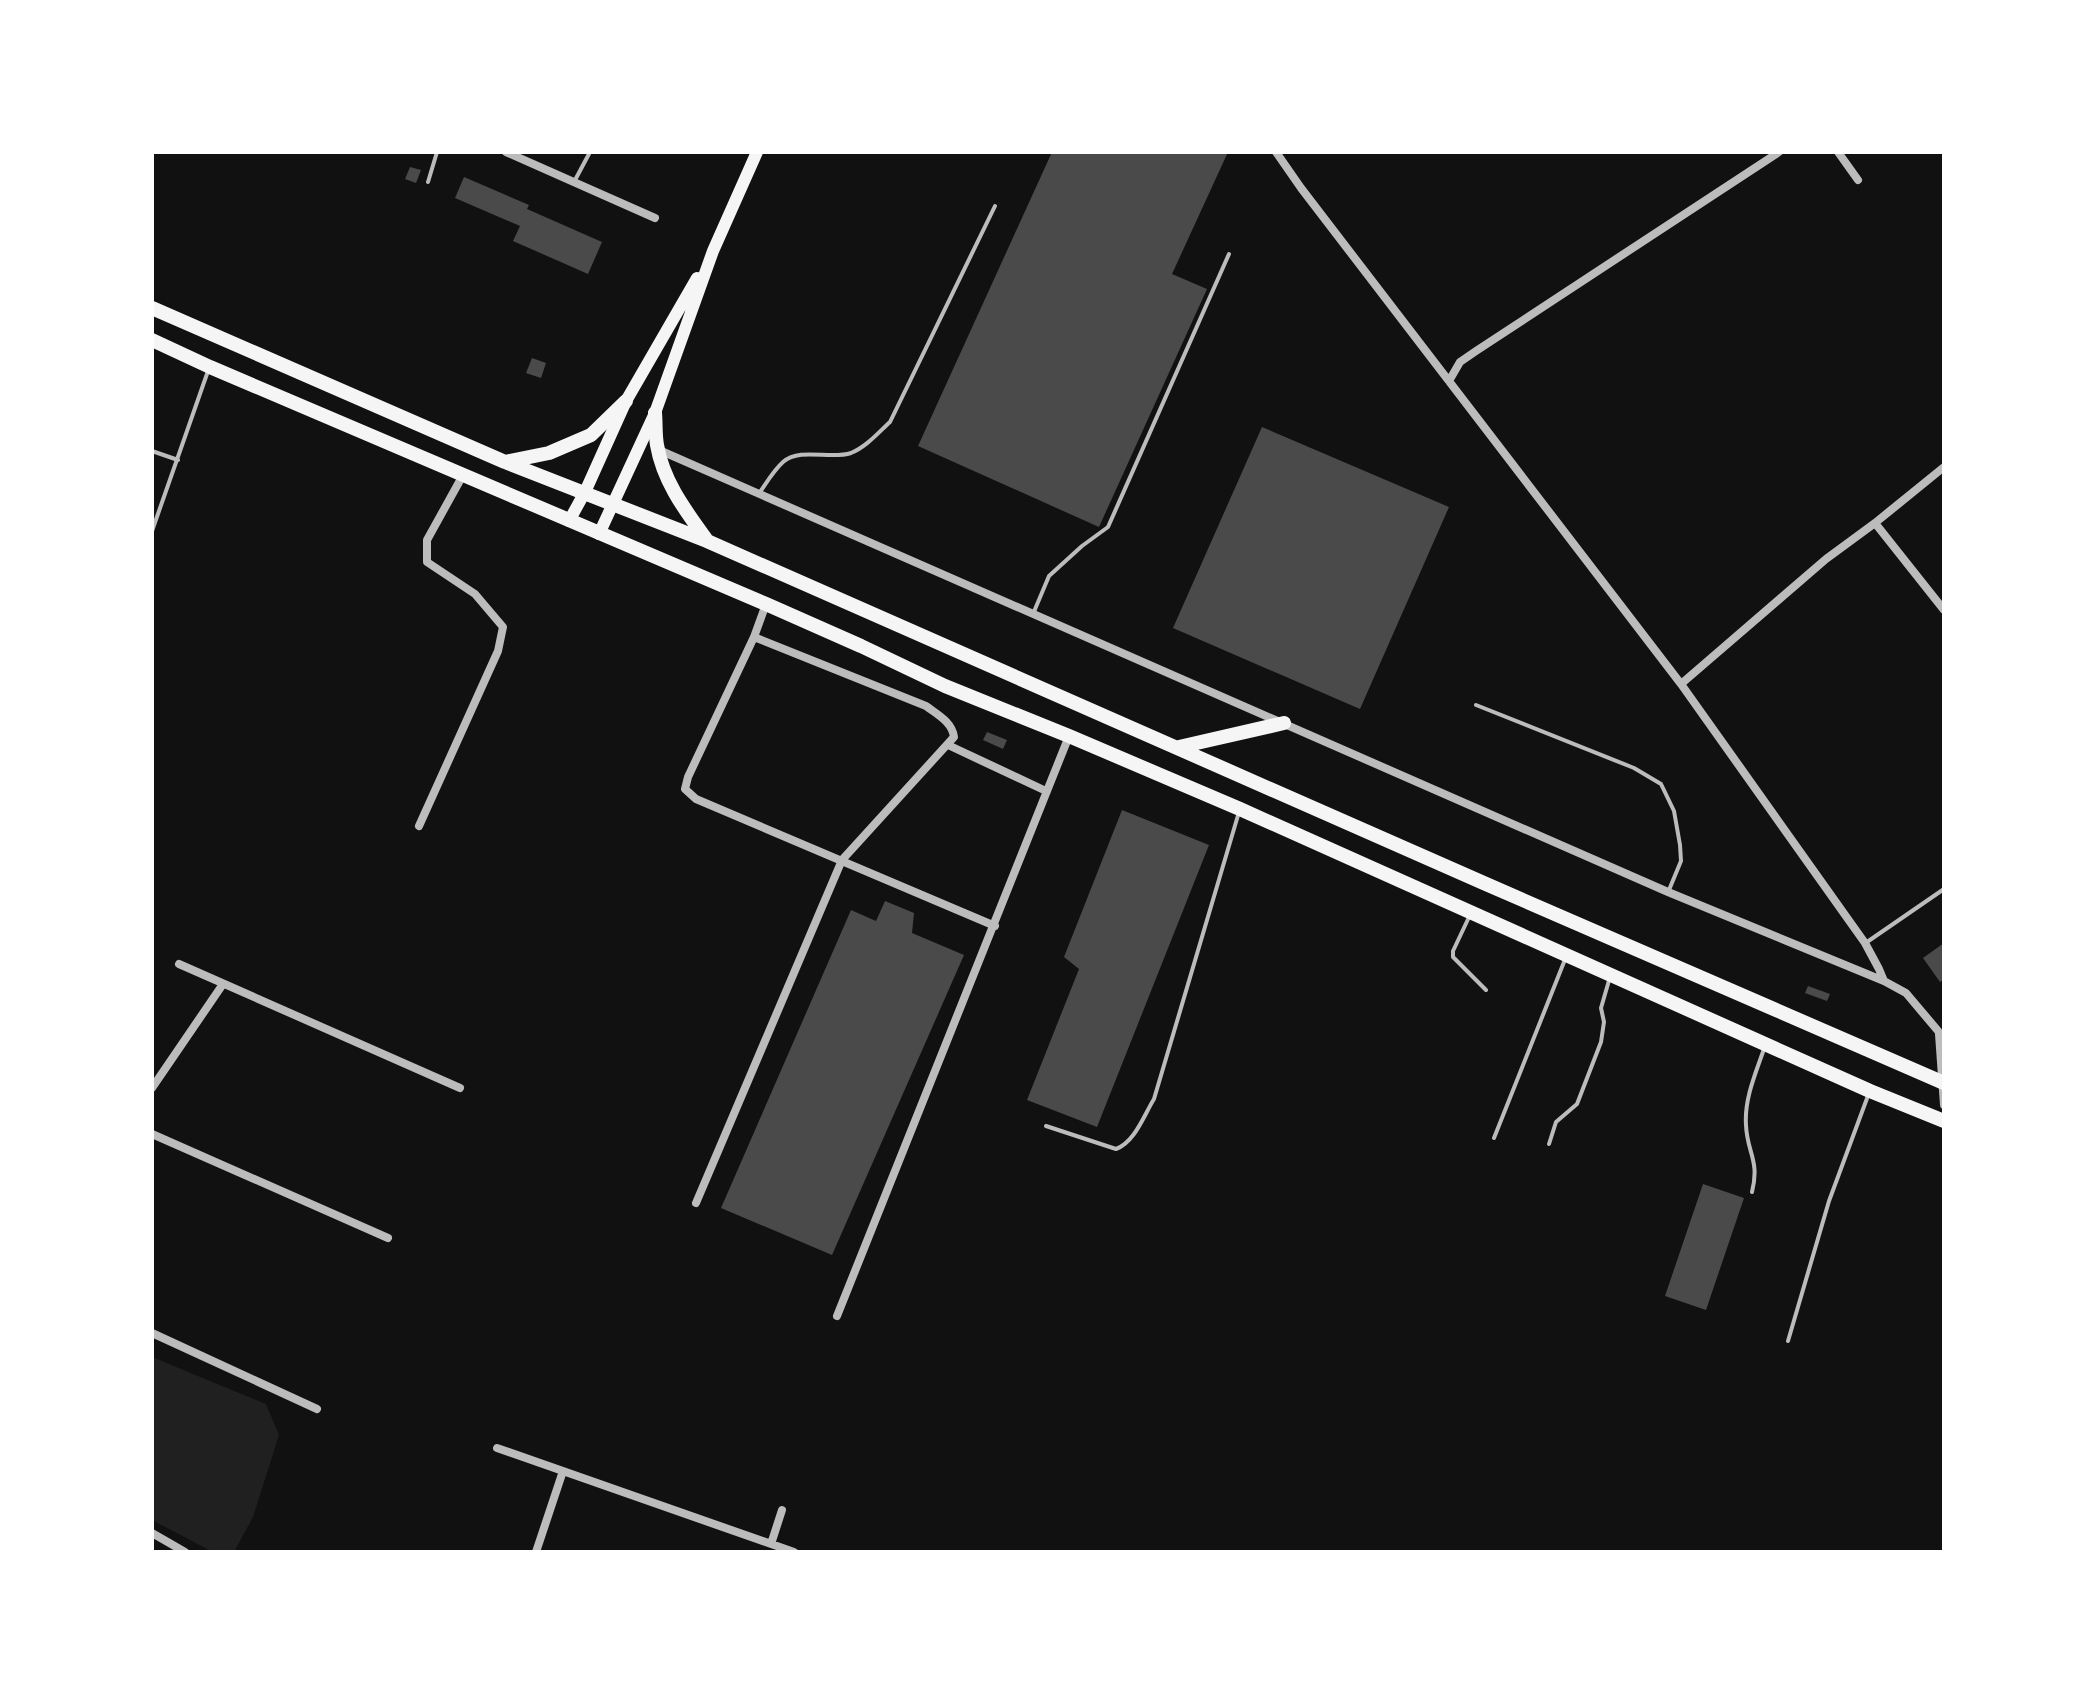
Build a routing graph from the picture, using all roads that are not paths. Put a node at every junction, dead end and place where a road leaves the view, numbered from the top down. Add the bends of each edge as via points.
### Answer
1 (437, 152) edge
2 (506, 152) edge
3 (590, 152) edge
4 (757, 152) edge
5 (1276, 152) edge
6 (1779, 152) edge
7 (1838, 152) edge
8 (1858, 180) dead end
9 (428, 182) dead end
10 (574, 182) junction
11 (995, 206) dead end
12 (655, 218) dead end
13 (713, 251) junction
14 (1229, 254) dead end
15 (152, 308) edge
16 (152, 340) edge
17 (210, 367) junction
18 (1449, 381) junction
19 (626, 401) junction
20 (655, 413) junction
21 (658, 450) junction
22 (152, 451) edge
23 (178, 460) junction
24 (505, 462) junction
25 (1944, 467) edge
26 (463, 475) junction
27 (585, 492) junction
28 (759, 493) junction
29 (614, 504) junction
30 (569, 521) junction
31 (1875, 523) junction
32 (152, 531) edge
33 (599, 534) junction
34 (707, 541) junction
35 (766, 604) junction
36 (1944, 610) edge
37 (1033, 614) junction
38 (754, 637) junction
39 (1681, 684) junction
40 (1476, 705) dead end
41 (1284, 723) junction
42 (1069, 736) junction
43 (948, 745) junction
44 (1178, 748) junction
45 (1046, 791) junction
46 (1240, 809) junction
47 (419, 826) dead end
48 (842, 860) junction
49 (1944, 889) edge
50 (1668, 892) junction
51 (1472, 912) junction
52 (995, 926) junction
53 (1865, 943) junction
54 (1567, 954) junction
55 (179, 964) dead end
56 (1611, 975) junction
57 (1884, 981) junction
58 (223, 984) junction
59 (1486, 990) dead end
60 (1942, 1036) edge
61 (1766, 1044) junction
62 (1943, 1083) edge
63 (152, 1088) edge
64 (460, 1088) dead end
65 (1870, 1091) junction
66 (1944, 1105) edge
67 (1944, 1121) edge
68 (1046, 1126) dead end
69 (152, 1134) edge
70 (1494, 1138) dead end
71 (1549, 1144) dead end
72 (1752, 1192) dead end
73 (696, 1203) dead end
74 (388, 1238) dead end
75 (837, 1316) dead end
76 (152, 1333) edge
77 (1788, 1341) dead end
78 (317, 1409) dead end
79 (497, 1448) dead end
80 (563, 1471) junction
81 (782, 1510) dead end
82 (152, 1533) edge
83 (771, 1544) junction
84 (185, 1552) edge
85 (536, 1552) edge
86 (794, 1552) edge

1 - 9 lane
2 - 10 street
3 - 10 lane
4 - 13 main road
5 - 18 street
6 - 18 street via 1460,362
7 - 8 street
10 - 12 street
11 - 28 lane via 890,422 851,453 800,455 784,461
13 - 19 main road
13 - 20 main road
14 - 37 lane via 1108,527 1049,576
15 - 24 main road
16 - 17 main road
17 - 23 lane
17 - 26 main road
18 - 39 street
19 - 24 main road via 591,435 549,453
19 - 27 main road
20 - 21 main road
20 - 29 main road
21 - 28 street
21 - 34 main road via 679,502
22 - 23 lane
23 - 32 lane
24 - 27 main road
25 - 31 street
26 - 30 main road
26 - 47 street via 427,540 427,562 475,594 503,627 498,651
27 - 29 main road
27 - 30 main road
28 - 37 street
29 - 33 main road
29 - 34 main road
30 - 33 main road
31 - 36 street
31 - 39 street
33 - 35 main road
34 - 44 main road
35 - 38 street
35 - 42 main road
37 - 41 street
38 - 43 street via 926,706 953,730
38 - 48 street via 685,789 696,799
39 - 53 street
40 - 50 lane via 1634,768 1661,784 1674,811 1680,845 1681,861
41 - 44 main road
41 - 50 street
42 - 45 street
42 - 46 main road
43 - 45 street
43 - 48 street
44 - 62 main road
45 - 52 street
46 - 51 main road
46 - 68 lane via 1154,1099 1129,1140 1116,1149
48 - 52 street
48 - 73 street
49 - 53 lane
50 - 57 street
51 - 54 main road
51 - 59 lane via 1453,957
52 - 75 street
53 - 57 street
54 - 56 main road
54 - 70 lane
55 - 58 street
56 - 61 main road
56 - 71 lane via 1601,1008 1601,1042 1577,1104 1556,1122
57 - 60 street via 1906,993
58 - 63 street
58 - 64 street
60 - 62 street
61 - 65 main road
61 - 72 lane via 1745,1121 1756,1176
62 - 66 street
65 - 67 main road
65 - 77 lane via 1829,1201
69 - 74 street
76 - 78 street
79 - 80 street
80 - 83 street
80 - 85 street
81 - 83 street
82 - 84 street
83 - 86 street

